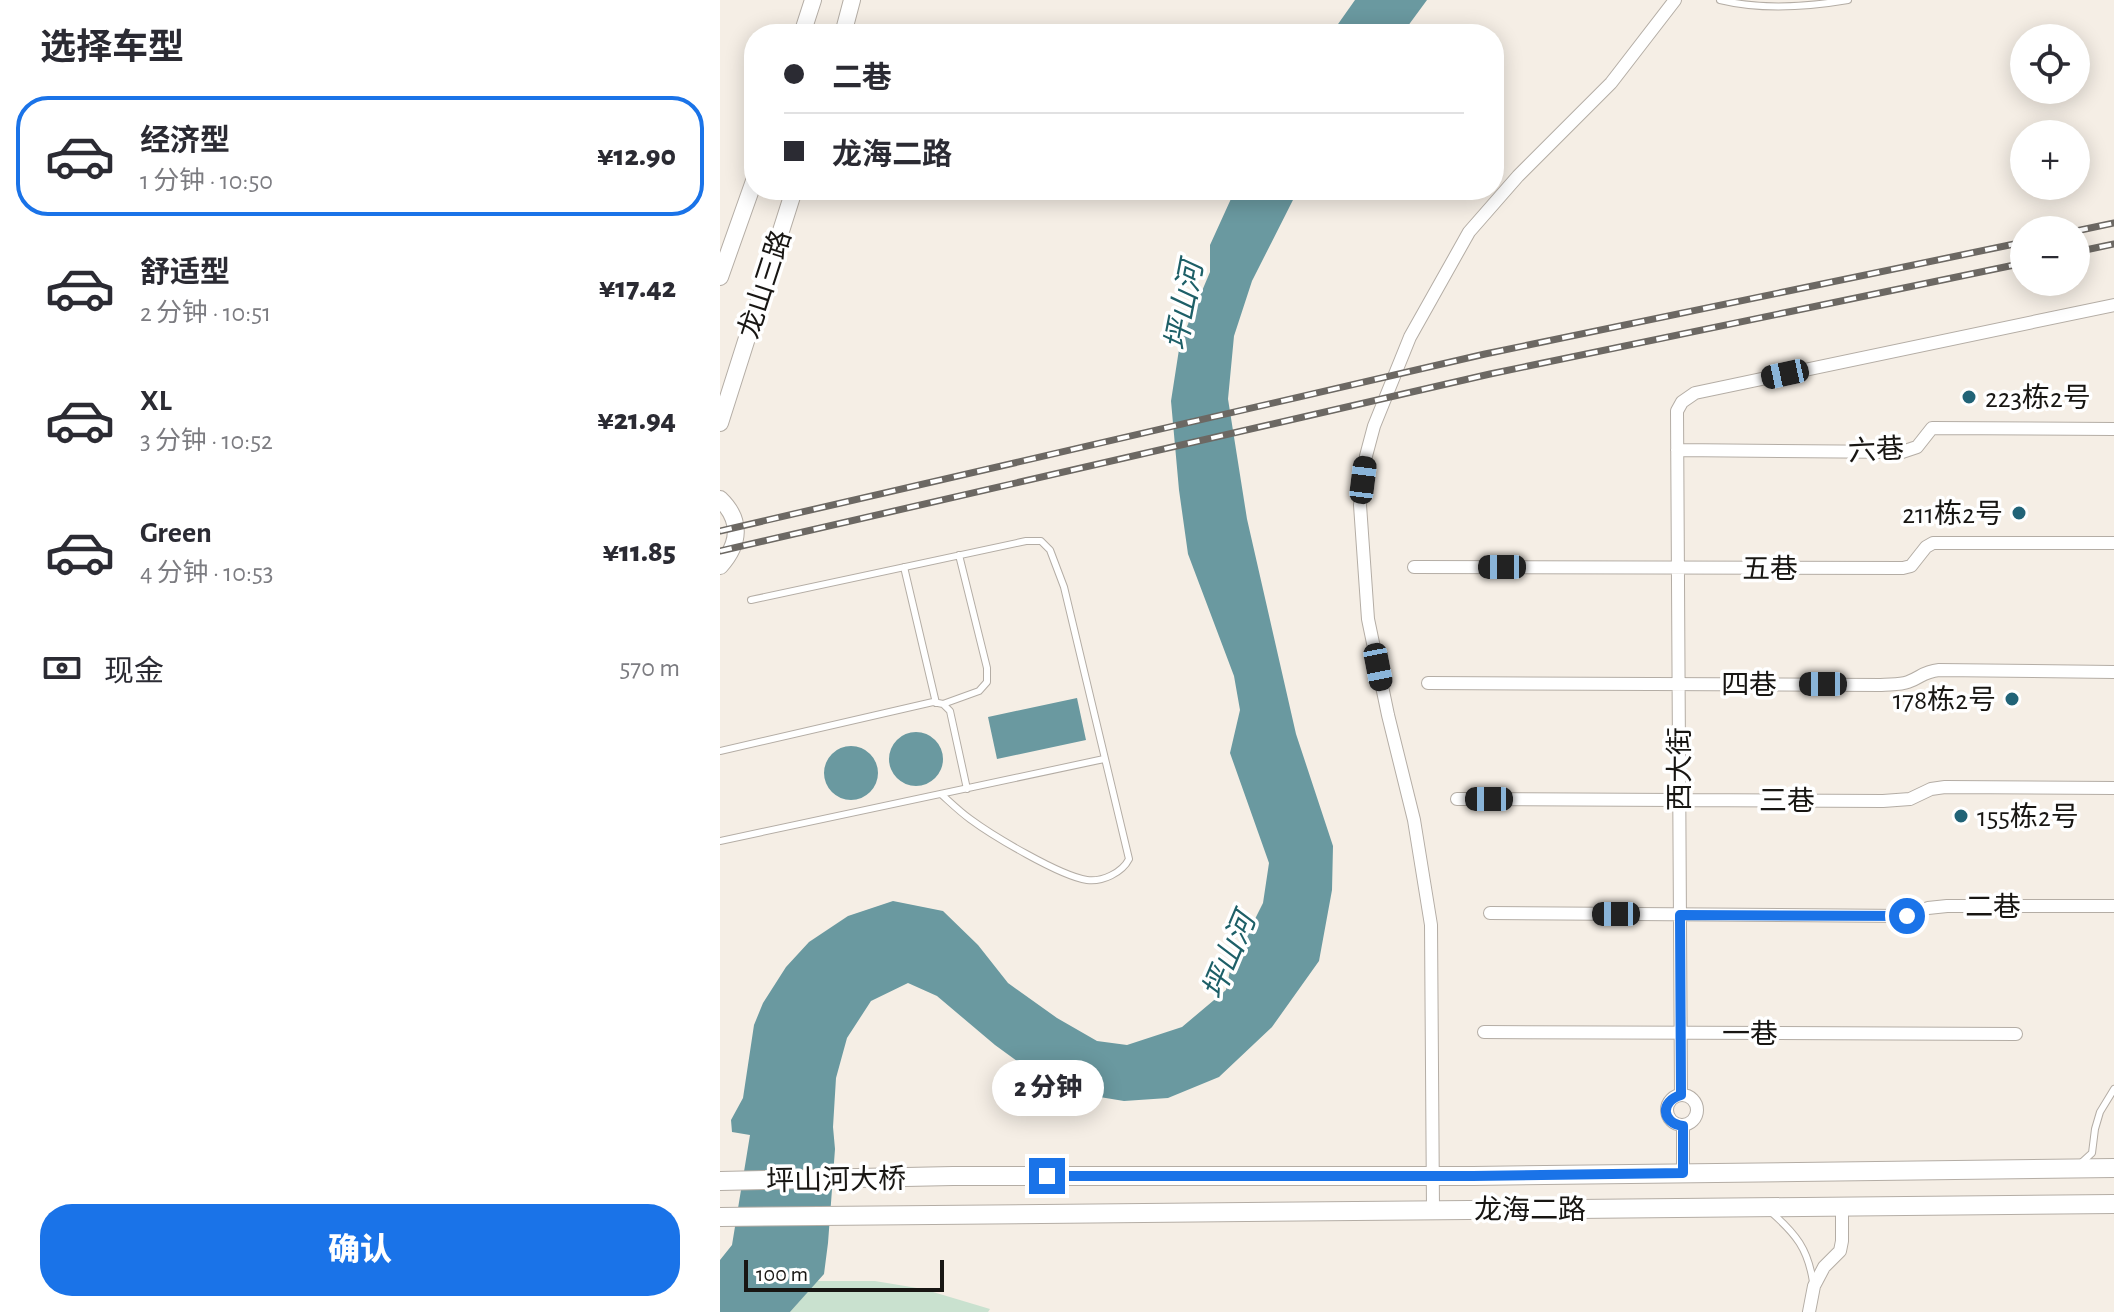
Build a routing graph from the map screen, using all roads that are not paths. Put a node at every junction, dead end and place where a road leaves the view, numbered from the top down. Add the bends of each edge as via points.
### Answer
1 (813, 0) edge
2 (852, 0) edge
3 (1675, 0) edge
4 (1720, 0) edge
5 (1848, 0) edge
6 (805, 24) edge
7 (846, 24) edge
8 (1504, 192) edge
9 (747, 200) edge
10 (791, 200) edge
11 (1497, 200) edge
12 (720, 277) edge
13 (2114, 305) edge
14 (720, 423) edge
15 (2114, 429) edge
16 (1677, 446) junction
17 (720, 499) edge
18 (2114, 543) edge
19 (959, 555) junction
20 (720, 566) edge
21 (904, 567) junction
22 (1414, 567) dead end
23 (1677, 568) junction
24 (751, 600) dead end
25 (2114, 672) edge
26 (1428, 683) dead end
27 (1678, 684) junction
28 (939, 704) junction
29 (720, 751) edge
30 (1104, 759) junction
31 (2114, 788) edge
32 (967, 789) junction
33 (941, 794) junction
34 (1457, 799) dead end
35 (1679, 800) junction
36 (720, 841) edge
37 (2114, 906) edge
38 (1490, 913) dead end
39 (1680, 915) junction
40 (1484, 1032) dead end
41 (1681, 1033) junction
42 (2016, 1034) dead end
43 (2114, 1089) edge
44 (1681, 1095) junction
45 (1683, 1126) junction
46 (2114, 1168) edge
47 (2065, 1169) junction
48 (1683, 1173) junction
49 (953, 1176) joint
50 (1434, 1176) junction
51 (720, 1181) edge
52 (2114, 1204) edge
53 (1765, 1207) junction
54 (1842, 1208) junction
55 (1433, 1210) junction
56 (947, 1215) joint
57 (720, 1217) edge
58 (1814, 1286) junction
59 (1809, 1312) edge

1 - 6 street
2 - 7 street
3 - 8 street via 1611,83
4 - 5 lane via 1785,6
9 - 12 street, 龙山三路
10 - 14 street, 龙山三路
11 - 50 street via 1469,232 1410,337 1374,426 1360,505 1368,619 1414,820 1431,925
13 - 16 street, 西大街 via 1695,393 1677,411
15 - 16 street, 六巷 via 1932,428 1917,447 1902,452
16 - 23 street, 西大街
17 - 20 street via 730,509 737,532 730,555
18 - 23 street, 五巷 via 1933,543 1903,568
19 - 21 lane
19 - 28 lane via 987,682 979,691
19 - 30 lane via 1026,541 1041,541 1050,550 1064,587
21 - 24 lane
21 - 28 lane
22 - 23 street, 五巷
23 - 27 street, 西大街
25 - 27 street, 四巷 via 1939,670 1881,685
26 - 27 street, 四巷
27 - 35 street, 西大街
28 - 29 lane
28 - 32 lane via 950,711
30 - 32 lane
30 - 33 lane via 1129,859 1125,868 1108,877 1089,881 1039,860 969,819
31 - 35 street, 三巷 via 1945,787 1883,801
32 - 33 lane
33 - 36 lane
34 - 35 street, 三巷
35 - 39 street, 西大街
37 - 39 street, 二巷 via 1947,906 1907,916
38 - 39 street, 二巷
39 - 41 street, 西大街
40 - 41 street, 一巷
41 - 42 street, 一巷
41 - 44 street, 西大街
43 - 47 lane via 2100,1112 2092,1153
44 - 45 street via 1697,1107 1693,1121
44 - 45 street via 1668,1103 1666,1113
45 - 48 street
46 - 47 main road, 龙海二路
47 - 48 main road, 龙海二路
48 - 50 main road, 龙海二路
49 - 50 main road, 龙海二路
49 - 51 main road, 坪山河大桥
50 - 55 street
52 - 54 main road, 龙海二路
53 - 54 main road, 龙海二路
53 - 55 main road, 龙海二路
53 - 58 lane via 1801,1243
54 - 58 street via 1840,1251
55 - 56 main road, 龙海二路
56 - 57 main road, 坪山河大桥
58 - 59 street

